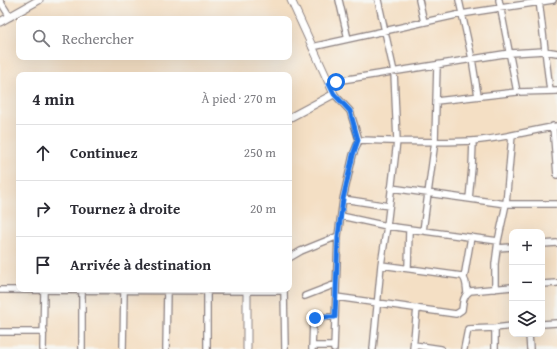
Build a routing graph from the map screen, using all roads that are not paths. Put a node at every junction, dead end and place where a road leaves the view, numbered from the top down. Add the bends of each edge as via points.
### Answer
1 (0, 0) edge
2 (39, 0) edge
3 (290, 0) edge
4 (339, 0) edge
5 (378, 0) edge
6 (419, 0) edge
7 (459, 0) edge
8 (499, 0) edge
9 (553, 0) edge
10 (539, 1) edge
11 (501, 8) junction
12 (461, 14) junction
13 (10, 17) junction
14 (0, 22) edge
15 (424, 22) junction
16 (384, 31) junction
17 (348, 39) junction
18 (312, 47) junction
19 (545, 51) junction
20 (510, 53) junction
21 (557, 53) edge
22 (472, 59) junction
23 (437, 65) junction
24 (394, 72) junction
25 (329, 84) junction
26 (550, 91) junction
27 (557, 91) edge
28 (517, 92) junction
29 (334, 94) junction
30 (478, 96) junction
31 (436, 101) junction
32 (292, 116) edge
33 (555, 126) edge
34 (512, 136) junction
35 (358, 140) junction
36 (397, 141) junction
37 (435, 141) junction
38 (473, 141) junction
39 (557, 175) edge
40 (392, 188) junction
41 (428, 193) junction
42 (343, 199) junction
43 (469, 199) junction
44 (506, 204) junction
45 (557, 204) edge
46 (389, 206) junction
47 (341, 216) junction
48 (387, 226) junction
49 (409, 230) junction
50 (423, 231) junction
51 (338, 236) junction
52 (471, 237) junction
53 (498, 241) junction
54 (557, 243) edge
55 (545, 244) edge
56 (509, 247) edge
57 (497, 248) junction
58 (292, 256) edge
59 (381, 265) junction
60 (408, 268) junction
61 (464, 278) junction
62 (557, 283) edge
63 (336, 284) junction
64 (545, 284) edge
65 (509, 287) edge
66 (495, 289) junction
67 (0, 290) edge
68 (16, 290) edge
69 (44, 292) edge
70 (82, 292) edge
71 (124, 292) edge
72 (167, 292) edge
73 (207, 292) edge
74 (247, 292) edge
75 (284, 292) edge
76 (467, 293) junction
77 (305, 296) dead end
78 (336, 297) junction
79 (377, 303) junction
80 (417, 308) junction
81 (335, 317) junction
82 (557, 323) edge
83 (545, 324) edge
84 (509, 326) edge
85 (495, 328) junction
86 (0, 332) edge
87 (44, 332) junction
88 (529, 337) edge
89 (413, 347) edge
90 (312, 348) edge
91 (334, 348) edge
92 (43, 349) edge
93 (82, 349) edge
94 (123, 349) edge
95 (166, 349) edge
96 (206, 349) edge
97 (247, 349) edge
98 (285, 349) edge
99 (373, 349) edge
100 (441, 349) edge
101 (464, 349) edge
102 (495, 349) edge
103 (530, 349) edge

1 - 13 street
2 - 13 street
3 - 18 street
4 - 17 street
5 - 16 street
6 - 15 street
7 - 12 street
8 - 11 street
9 - 10 street
10 - 11 street
10 - 19 street
11 - 12 street
11 - 20 street
12 - 15 street
12 - 22 street
13 - 14 street
15 - 16 street
16 - 17 street
16 - 24 street
17 - 18 street
18 - 25 street
19 - 20 street
19 - 21 street
19 - 26 street
20 - 22 street
20 - 28 street
22 - 23 street
22 - 30 street
23 - 24 street
23 - 31 street
24 - 25 street
24 - 36 street
25 - 29 street
26 - 27 street
26 - 28 street
28 - 30 street
29 - 32 street
29 - 35 street via 350,111
30 - 31 street
31 - 37 street
33 - 34 street
33 - 39 street
34 - 38 street
34 - 44 street
35 - 36 street
35 - 42 street
36 - 37 street
36 - 40 street
37 - 38 street
37 - 41 street
38 - 43 street
40 - 41 street
40 - 46 street
41 - 43 street
41 - 50 street
42 - 46 street
42 - 47 street
43 - 44 street
44 - 45 street
44 - 53 street
46 - 48 street
47 - 48 street
47 - 51 street
48 - 49 street
48 - 59 street
49 - 50 street
49 - 60 street
50 - 52 street
51 - 58 street
51 - 63 street
52 - 53 street
52 - 61 street
53 - 57 street
54 - 55 street
56 - 57 street
57 - 66 street
59 - 60 street
59 - 79 street
60 - 61 street
61 - 76 street
62 - 64 street
63 - 77 street
63 - 78 street
65 - 66 street
66 - 76 street via 473,290
67 - 68 street
69 - 87 street
70 - 93 street
71 - 94 street
72 - 95 street
73 - 96 street
74 - 97 street
75 - 98 street
76 - 80 street via 462,310 456,314
78 - 79 street
78 - 81 street
79 - 80 street
79 - 99 street
80 - 89 street
81 - 90 street via 320,317 313,320
81 - 91 street
82 - 83 street
84 - 85 street
85 - 101 street via 468,329
85 - 102 street
86 - 87 street
87 - 92 street
88 - 103 street
89 - 100 street
90 - 91 street

